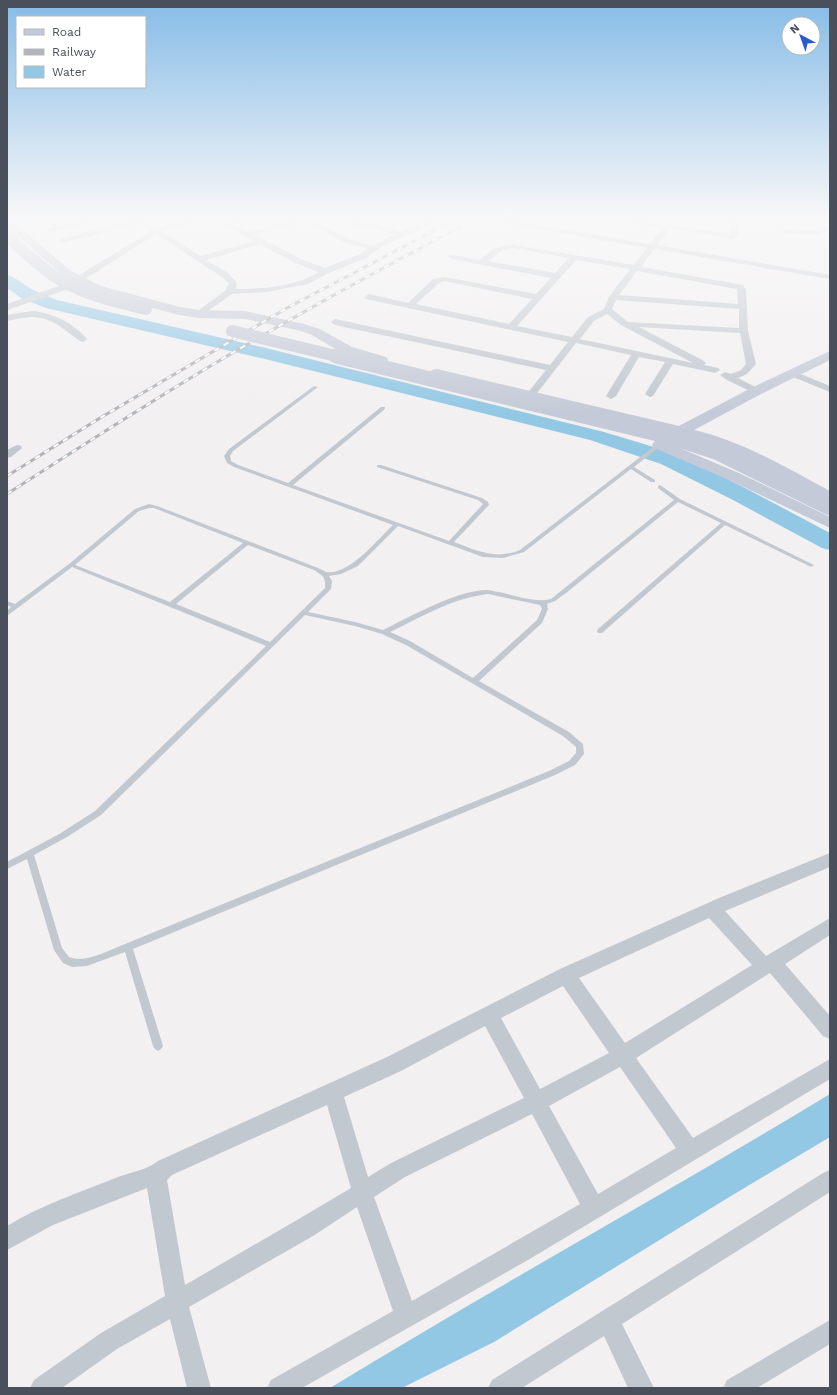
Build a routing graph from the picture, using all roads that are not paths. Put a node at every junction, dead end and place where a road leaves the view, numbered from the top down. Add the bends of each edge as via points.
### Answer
1 (66, 283) edge
2 (71, 283) edge
3 (85, 283) edge
4 (233, 283) edge
5 (296, 283) edge
6 (434, 283) edge
7 (465, 283) edge
8 (550, 283) edge
9 (624, 283) edge
10 (719, 283) edge
11 (230, 291) junction
12 (369, 297) dead end
13 (537, 297) junction
14 (613, 297) junction
15 (410, 306) junction
16 (7, 307) edge
17 (742, 307) junction
18 (608, 310) junction
19 (199, 314) junction
20 (7, 318) edge
21 (335, 322) dead end
22 (624, 323) junction
23 (511, 327) junction
24 (744, 332) junction
25 (83, 339) dead end
26 (573, 340) junction
27 (636, 354) junction
28 (830, 355) edge
29 (670, 361) junction
30 (552, 368) junction
31 (715, 370) junction
32 (791, 373) junction
33 (730, 378) junction
34 (316, 387) dead end
35 (830, 390) edge
36 (756, 391) junction
37 (650, 394) dead end
38 (531, 395) junction
39 (611, 396) dead end
40 (383, 408) dead end
41 (681, 431) junction
42 (657, 447) junction
43 (17, 448) dead end
44 (7, 454) edge
45 (379, 466) dead end
46 (631, 466) junction
47 (653, 481) dead end
48 (289, 485) junction
49 (660, 487) dead end
50 (830, 497) edge
51 (678, 500) junction
52 (830, 508) edge
53 (724, 523) junction
54 (830, 523) edge
55 (396, 525) junction
56 (248, 542) junction
57 (450, 543) junction
58 (71, 565) junction
59 (811, 565) dead end
60 (325, 574) junction
61 (7, 603) edge
62 (543, 603) junction
63 (171, 605) junction
64 (16, 607) junction
65 (303, 613) junction
66 (7, 614) edge
67 (600, 631) dead end
68 (384, 632) junction
69 (270, 645) junction
70 (474, 681) junction
71 (30, 855) junction
72 (830, 860) edge
73 (7, 866) edge
74 (712, 909) junction
75 (830, 926) edge
76 (128, 947) junction
77 (768, 965) junction
78 (566, 975) junction
79 (488, 1015) junction
80 (830, 1030) edge
81 (158, 1046) dead end
82 (624, 1055) junction
83 (830, 1068) edge
84 (333, 1092) junction
85 (536, 1102) junction
86 (690, 1151) junction
87 (158, 1174) junction
88 (830, 1180) edge
89 (362, 1191) junction
90 (594, 1208) junction
91 (7, 1239) edge
92 (177, 1303) junction
93 (406, 1316) junction
94 (608, 1320) junction
95 (830, 1331) edge
96 (42, 1388) edge
97 (199, 1388) edge
98 (279, 1388) edge
99 (500, 1388) edge
100 (642, 1388) edge
101 (735, 1388) edge

1 - 52 street, bridge via 91,295 670,436 716,452
2 - 16 street
3 - 19 street via 119,295
4 - 11 street
5 - 11 street via 255,292
6 - 15 street
7 - 13 street
8 - 13 street
9 - 14 street
10 - 17 street via 740,287
11 - 19 street
12 - 15 street
13 - 23 street
14 - 17 street
14 - 18 street via 608,304
15 - 23 street
17 - 24 street
18 - 22 street
18 - 26 street via 591,319
19 - 38 street via 245,315 304,328 353,352
20 - 25 street via 25,314 51,316
21 - 30 street
22 - 24 street
22 - 31 street
23 - 26 street
24 - 33 street via 751,364 744,372
26 - 27 street
26 - 30 street
27 - 29 street
27 - 39 street
28 - 32 street
29 - 31 street
29 - 37 street
30 - 38 street
31 - 33 street
32 - 35 street
32 - 36 street
33 - 36 street
34 - 48 lane via 234,447 226,456 229,462 236,466
36 - 41 street
38 - 41 street
40 - 48 lane
41 - 42 street
41 - 50 street via 718,442
42 - 46 lane
42 - 54 street via 733,476
43 - 44 street
45 - 57 lane via 486,503
46 - 47 lane
46 - 57 lane via 522,551 496,557
48 - 55 lane
49 - 51 lane
51 - 53 lane
51 - 62 lane via 564,592
53 - 59 lane
53 - 67 lane
55 - 57 lane
55 - 60 lane via 356,565 339,573
56 - 58 lane via 149,506 137,510
56 - 60 lane
56 - 63 lane
58 - 63 lane
58 - 64 lane
60 - 65 lane via 329,581 328,589
61 - 64 lane
62 - 68 lane via 488,592 472,594 452,600
62 - 70 lane via 546,609 540,622
63 - 69 lane
64 - 66 lane
65 - 68 lane
65 - 69 lane
68 - 70 lane
69 - 71 lane via 98,813
70 - 76 lane via 566,734 580,746 580,754 572,763 552,773
71 - 73 lane
71 - 76 lane via 58,950 65,960 75,964 85,962
72 - 74 street
74 - 77 street
74 - 78 street
75 - 77 street
76 - 81 lane
77 - 80 street
77 - 82 street
78 - 79 street
78 - 82 street
79 - 84 street via 394,1064
79 - 85 street
82 - 85 street
82 - 86 street
83 - 86 street
84 - 87 street via 164,1168
84 - 89 street
85 - 89 street via 411,1163
85 - 90 street
86 - 90 street
87 - 91 street via 42,1218
87 - 92 street via 156,1182
88 - 94 street
89 - 92 street via 299,1232
89 - 93 street
90 - 93 street
92 - 96 street via 110,1341
92 - 97 street
93 - 98 street
94 - 99 street
94 - 100 street
95 - 101 street

